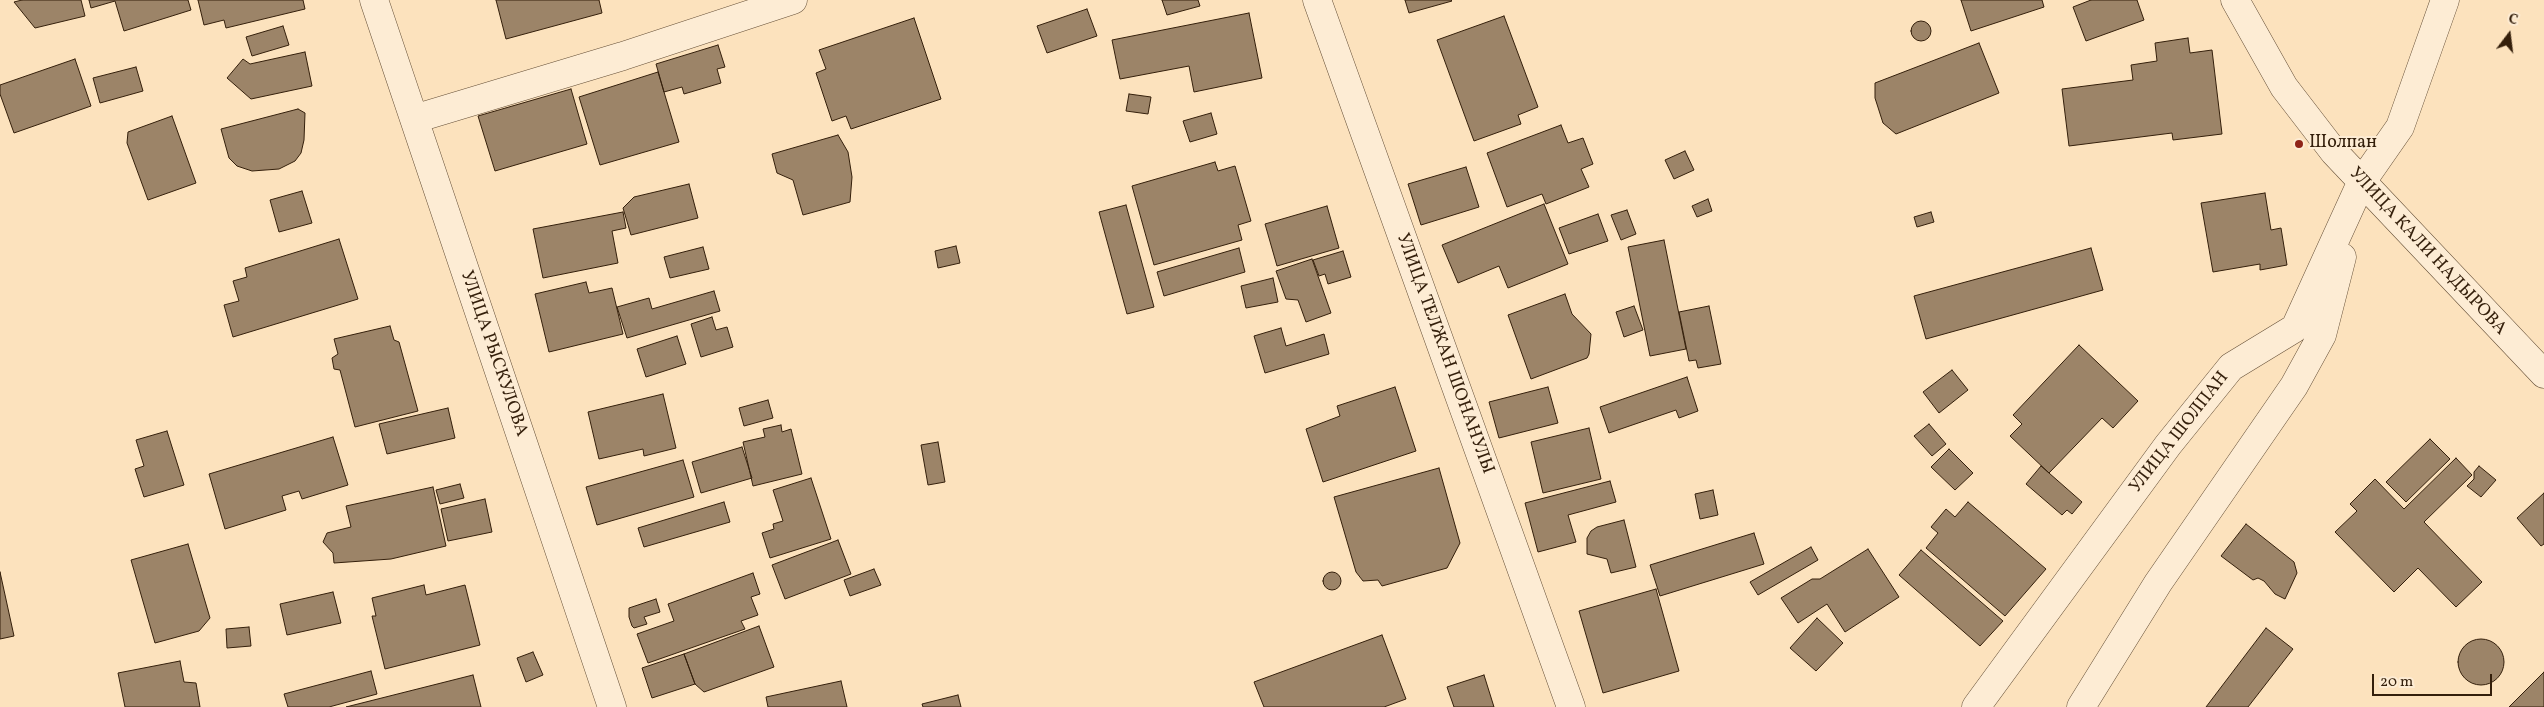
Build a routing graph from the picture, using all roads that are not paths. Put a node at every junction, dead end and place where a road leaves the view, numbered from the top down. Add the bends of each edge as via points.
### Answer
1 (374, 0) edge
2 (792, 0) edge
3 (1316, 0) edge
4 (2235, 0) edge
5 (2446, 0) edge
6 (414, 119) junction
7 (2361, 183) junction
8 (2544, 374) edge
9 (612, 707) edge
10 (1571, 707) edge
11 (1976, 707) edge
12 (2081, 707) edge

1 - 6 street, УЛИЦА РЫСКУЛОВА
2 - 6 street via 623,56
3 - 10 street, УЛИЦА ТЕЛЖАН ШОНАНУЛЫ
4 - 7 street, УЛИЦА КАЛИ НАДЫРОВА via 2284,87
5 - 7 street, УЛИЦА ШОЛПАН via 2400,127
6 - 9 street, УЛИЦА РЫСКУЛОВА
7 - 8 street, УЛИЦА КАЛИ НАДЫРОВА
7 - 11 street, УЛИЦА ШОЛПАН via 2295,328 2231,367 2168,445
7 - 12 street via 2322,335 2294,386 2158,583

